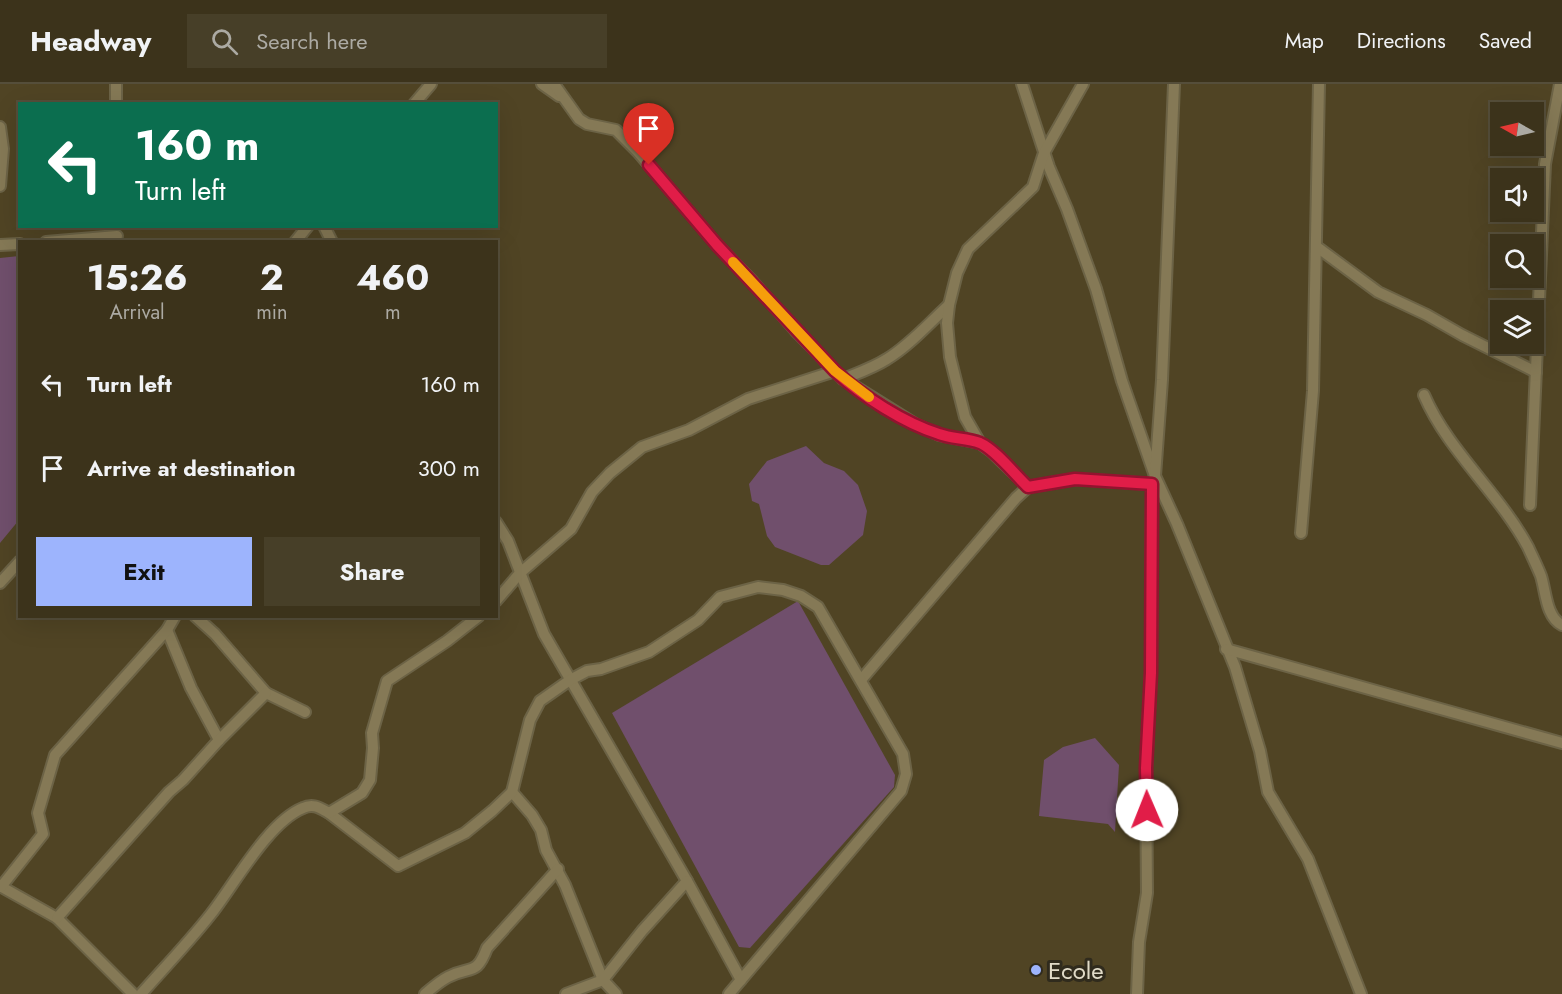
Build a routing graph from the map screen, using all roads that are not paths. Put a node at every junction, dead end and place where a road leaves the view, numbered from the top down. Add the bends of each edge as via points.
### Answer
1 (116, 84) edge
2 (431, 84) edge
3 (542, 84) edge
4 (554, 84) edge
5 (1022, 84) edge
6 (1083, 84) edge
7 (1174, 84) edge
8 (1319, 84) edge
9 (1560, 84) edge
10 (116, 102) edge
11 (416, 102) edge
12 (566, 102) junction
13 (0, 127) edge
14 (2, 148) edge
15 (1044, 153) junction
16 (0, 186) edge
17 (306, 228) edge
18 (117, 235) edge
19 (66, 240) edge
20 (297, 240) edge
21 (18, 244) edge
22 (0, 245) edge
23 (1317, 247) junction
24 (949, 304) junction
25 (1536, 372) junction
26 (839, 375) junction
27 (1424, 395) dead end
28 (980, 443) junction
29 (1154, 480) junction
30 (1028, 487) junction
31 (1530, 505) dead end
32 (498, 525) edge
33 (1301, 533) dead end
34 (18, 563) edge
35 (520, 573) junction
36 (0, 583) edge
37 (498, 599) edge
38 (174, 618) edge
39 (197, 618) edge
40 (476, 618) edge
41 (1562, 625) edge
42 (167, 630) junction
43 (1226, 649) junction
44 (570, 680) junction
45 (861, 680) junction
46 (266, 693) junction
47 (305, 712) dead end
48 (219, 740) junction
49 (1562, 743) edge
50 (512, 792) junction
51 (329, 813) junction
52 (558, 869) junction
53 (687, 880) junction
54 (1, 887) edge
55 (57, 918) junction
56 (603, 980) junction
57 (741, 980) junction
58 (133, 994) edge
59 (141, 994) edge
60 (425, 994) edge
61 (566, 994) edge
62 (616, 994) edge
63 (729, 994) edge
64 (1137, 994) edge
65 (1360, 994) edge

1 - 10 street
2 - 11 street
3 - 12 street
4 - 12 street
5 - 15 street
6 - 15 street
7 - 29 street
8 - 23 street
9 - 25 street via 1545,164
12 - 26 street via 579,119 616,130
13 - 14 street
14 - 16 street
15 - 24 street via 1033,187 968,249
15 - 29 street via 1096,289
17 - 20 street
18 - 19 street
21 - 22 street
23 - 25 street via 1378,292
23 - 33 street via 1312,392
24 - 26 street via 888,358 869,369
24 - 28 street via 950,357 965,417
25 - 31 street
26 - 28 street via 915,424 939,435
26 - 35 street via 748,399 688,430 642,447 592,492 571,529
27 - 41 street via 1444,431 1514,524 1540,575 1552,615
28 - 30 street
29 - 30 street via 1075,479
29 - 43 street via 1178,524
29 - 64 street via 1146,893
30 - 45 street
32 - 35 street
34 - 36 street
35 - 37 street
35 - 44 street via 544,634
38 - 42 street
39 - 46 street
40 - 51 street via 387,681 372,733 370,780 362,793
42 - 48 street via 191,688
42 - 54 street via 55,755 38,813 43,834
43 - 49 street
43 - 65 street via 1260,751 1268,792 1308,859
44 - 45 street via 649,652 698,620 720,597 758,587 792,593 818,607
44 - 50 street via 540,701 530,720
44 - 53 street
45 - 57 street via 903,754 906,774 901,790
46 - 47 street
46 - 48 street
48 - 55 street
50 - 51 street via 465,833 398,866
50 - 52 street via 541,830 546,850
51 - 59 street via 309,806 282,821 211,914
52 - 56 street
52 - 60 street via 487,948 478,968 448,977
53 - 56 street
53 - 57 street
54 - 55 street
55 - 58 street
56 - 61 street
56 - 62 street
57 - 63 street

